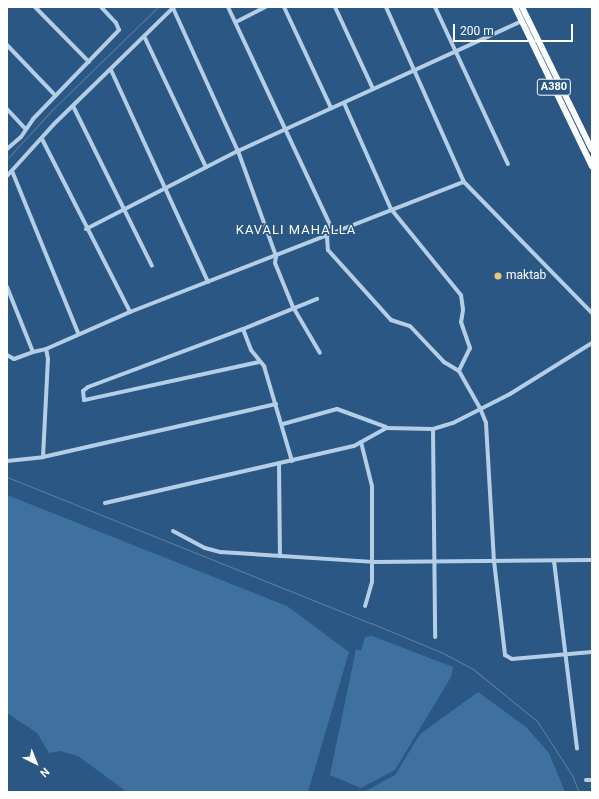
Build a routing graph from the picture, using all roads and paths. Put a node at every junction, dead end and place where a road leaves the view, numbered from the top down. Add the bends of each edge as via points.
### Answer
1 (35, 7) edge
2 (101, 7) edge
3 (173, 7) edge
4 (228, 7) edge
5 (266, 7) edge
6 (284, 7) edge
7 (335, 7) edge
8 (386, 7) edge
9 (435, 7) edge
10 (515, 7) edge
11 (522, 7) edge
12 (522, 21) junction
13 (236, 22) junction
14 (144, 36) junction
15 (7, 45) edge
16 (456, 52) junction
17 (89, 62) junction
18 (111, 70) junction
19 (415, 70) junction
20 (373, 89) junction
21 (55, 96) junction
22 (344, 103) junction
23 (72, 106) junction
24 (331, 108) junction
25 (7, 109) edge
26 (25, 128) junction
27 (285, 130) junction
28 (42, 139) junction
29 (7, 149) edge
30 (592, 150) edge
31 (238, 151) junction
32 (508, 164) dead end
33 (592, 166) edge
34 (206, 167) junction
35 (12, 171) junction
36 (7, 176) edge
37 (464, 182) junction
38 (166, 188) junction
39 (126, 208) junction
40 (391, 209) junction
41 (86, 229) junction
42 (334, 233) junction
43 (327, 237) junction
44 (276, 256) junction
45 (152, 266) dead end
46 (208, 282) junction
47 (7, 287) edge
48 (317, 299) dead end
49 (293, 307) junction
50 (130, 312) junction
51 (592, 313) edge
52 (243, 329) junction
53 (78, 333) junction
54 (592, 343) edge
55 (46, 348) junction
56 (33, 352) junction
57 (320, 353) dead end
58 (7, 354) edge
59 (259, 362) junction
60 (459, 371) junction
61 (276, 404) junction
62 (480, 408) junction
63 (283, 424) junction
64 (386, 428) junction
65 (433, 429) junction
66 (361, 442) junction
67 (43, 457) junction
68 (7, 461) edge
69 (292, 461) junction
70 (279, 464) junction
71 (105, 503) dead end
72 (173, 531) dead end
73 (280, 556) junction
74 (434, 560) junction
75 (592, 560) edge
76 (494, 561) junction
77 (554, 561) junction
78 (373, 562) junction
79 (365, 606) dead end
80 (435, 637) dead end
81 (592, 652) edge
82 (567, 654) junction
83 (577, 749) dead end
84 (586, 780) dead end
85 (592, 780) edge

1 - 17 street
2 - 17 street via 119,30
3 - 14 street
3 - 31 street
4 - 13 street
5 - 13 street
6 - 24 street
7 - 20 street
8 - 19 street
9 - 16 street
10 - 12 highway, A380
11 - 30 highway, A380
12 - 16 street
12 - 33 highway, A380
13 - 27 street
14 - 18 street
14 - 34 street
15 - 21 street
16 - 19 street
16 - 32 street
17 - 21 street
18 - 23 street
18 - 38 street
19 - 20 street
19 - 37 street
20 - 22 street
21 - 26 street
22 - 24 street
22 - 40 street
23 - 28 street
23 - 39 street
24 - 27 street
25 - 26 street
26 - 29 street via 21,137
27 - 31 street
27 - 42 street
28 - 35 street
28 - 41 street
31 - 34 street
31 - 44 street
34 - 38 street
35 - 36 street
35 - 53 street
37 - 40 street
37 - 51 street
38 - 39 street
38 - 46 street
39 - 41 street
39 - 45 street
40 - 42 street
40 - 60 street via 461,295 461,322 470,348
41 - 50 street
42 - 43 street
43 - 44 street
43 - 60 street via 328,250 391,320 410,326 444,362
44 - 46 street
44 - 49 street via 275,263
46 - 50 street
47 - 56 street
48 - 49 street
49 - 52 street
49 - 57 street
50 - 53 street
52 - 59 street
52 - 59 street via 88,387 83,391 84,400
53 - 55 street
54 - 62 street via 510,394
55 - 56 street
55 - 67 street via 48,359
56 - 58 street via 14,360
59 - 61 street via 264,366
60 - 62 street
61 - 63 street
61 - 67 street
62 - 65 street via 453,423
62 - 76 street via 486,423
63 - 64 street via 337,409
63 - 69 street
64 - 65 street
64 - 66 street
65 - 74 street
66 - 69 street
66 - 78 street via 372,486
67 - 68 street
69 - 70 street
70 - 71 street
70 - 73 street
72 - 73 street via 205,548 220,552
73 - 78 street
74 - 76 street
74 - 78 street
74 - 80 street
75 - 77 street
76 - 77 street
76 - 82 street via 505,655 508,658
77 - 82 street
78 - 79 street via 372,582
81 - 82 street
82 - 83 street
84 - 85 street

